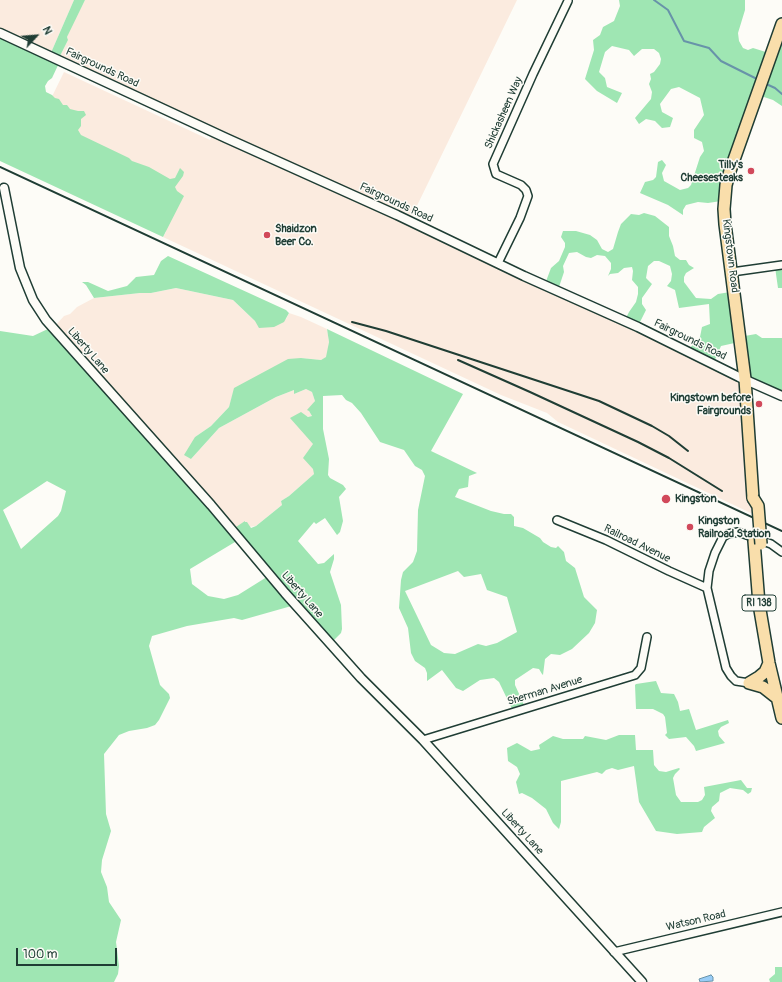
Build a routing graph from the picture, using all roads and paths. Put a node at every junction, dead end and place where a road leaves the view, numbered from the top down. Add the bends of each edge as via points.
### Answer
1 (568, 1) dead end
2 (782, 24) edge
3 (0, 33) edge
4 (2, 187) edge
5 (498, 263) junction
6 (782, 265) edge
7 (732, 272) junction
8 (745, 379) junction
9 (782, 396) edge
10 (557, 520) dead end
11 (757, 543) junction
12 (782, 552) edge
13 (707, 588) junction
14 (647, 637) dead end
15 (769, 663) junction
16 (780, 681) edge
17 (749, 683) junction
18 (779, 695) edge
19 (782, 718) edge
20 (423, 740) junction
21 (782, 912) edge
22 (614, 952) junction
23 (642, 982) edge

1 - 5 street, Shickasheen Way via 493,164 496,174 520,184 528,196
2 - 7 main road, Kingstown Road / RI 138 via 726,185 725,224
3 - 5 street, Fairgrounds Road
4 - 20 street, Liberty Lane via 20,268 33,300 46,320 211,505 290,599 361,678
5 - 8 street, Fairgrounds Road
6 - 7 street
7 - 8 main road, Kingstown Road / RI 138
8 - 9 street, Fairgrounds Road
8 - 11 main road, Kingstown Road / RI 138 via 752,505
10 - 13 street, Railroad Avenue via 606,540
11 - 15 main road, Kingstown Road / RI 138 via 759,604
11 - 16 main road, Kingstown Road / RI 138
12 - 13 street via 771,544 738,532 728,534 723,537 715,553
13 - 17 street via 726,668 736,681
14 - 20 street, Sherman Avenue via 642,668 635,675
15 - 17 main road via 765,672
15 - 18 main road, Kingstown Road / RI 138
16 - 18 main road, Kingstown Road / RI 138
17 - 18 main road
18 - 19 main road, Kingstown Road / RI 138
20 - 22 street, Liberty Lane
21 - 22 street, Watson Road
22 - 23 street, Liberty Lane

